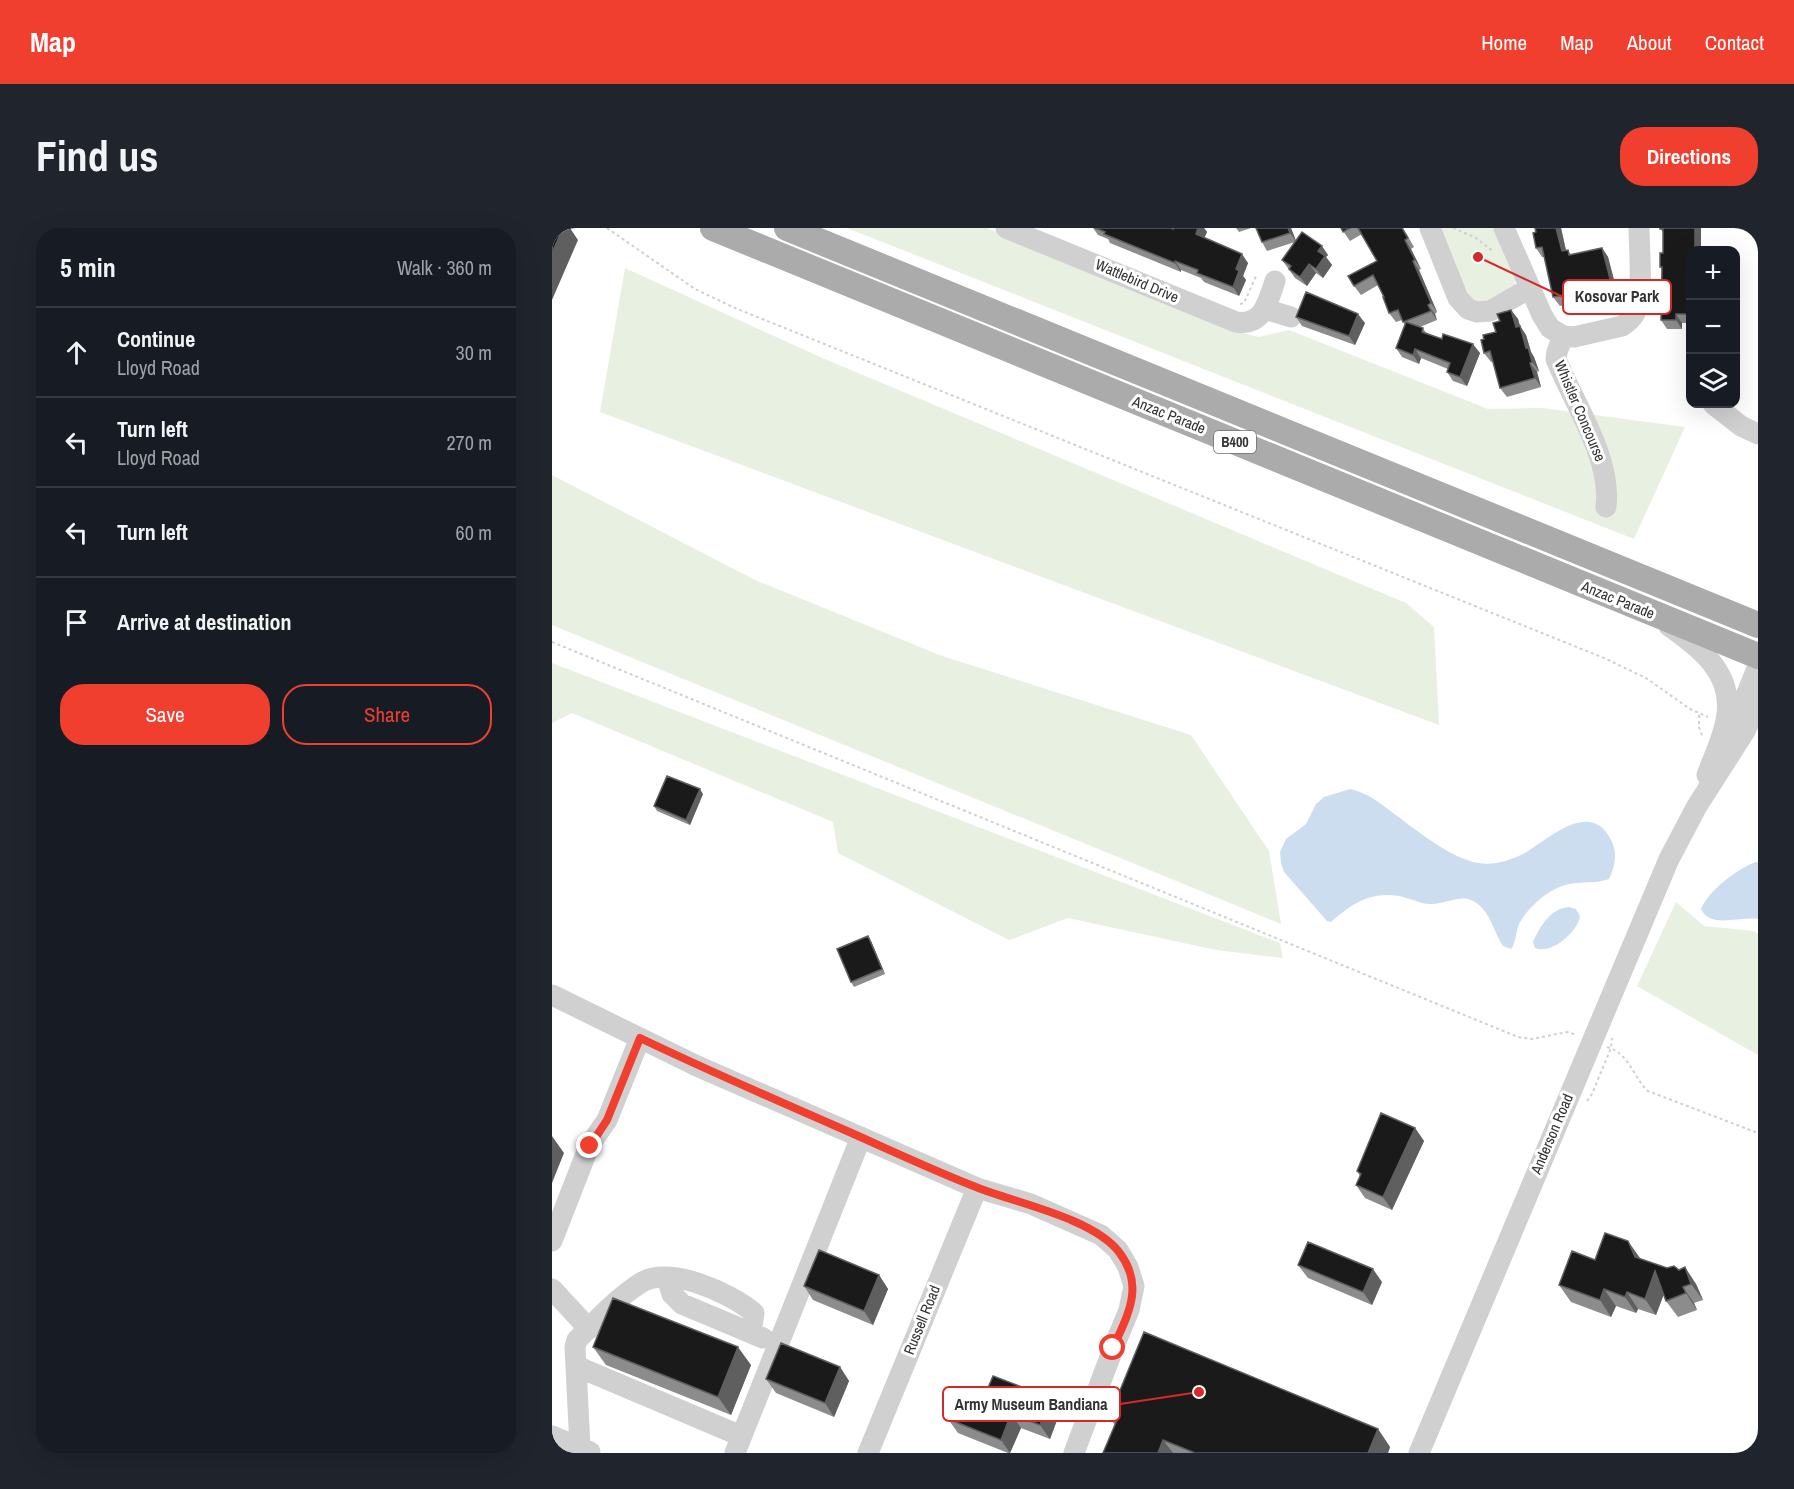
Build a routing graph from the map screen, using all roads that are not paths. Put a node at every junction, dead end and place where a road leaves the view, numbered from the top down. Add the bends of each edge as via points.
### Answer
1 (713, 228) edge
2 (787, 228) edge
3 (1006, 228) edge
4 (1430, 228) edge
5 (1504, 228) edge
6 (1639, 228) edge
7 (1275, 281) dead end
8 (1530, 288) junction
9 (1265, 309) junction
10 (1291, 317) dead end
11 (1563, 336) junction
12 (1718, 408) edge
13 (1758, 434) edge
14 (1606, 507) dead end
15 (1649, 612) junction
16 (1758, 624) edge
17 (1758, 656) edge
18 (1758, 666) edge
19 (1758, 703) edge
20 (1758, 727) edge
21 (1694, 812) junction
22 (552, 995) edge
23 (640, 1038) junction
24 (861, 1137) junction
25 (977, 1188) junction
26 (552, 1241) edge
27 (552, 1289) edge
28 (589, 1329) junction
29 (778, 1344) junction
30 (576, 1366) junction
31 (552, 1436) edge
32 (738, 1445) edge
33 (586, 1450) edge
34 (868, 1453) edge
35 (1074, 1453) edge
36 (1419, 1453) edge

1 - 15 main road, Anzac Parade / B400
2 - 16 main road, Anzac Parade / B400
3 - 9 street, Wattlebird Drive via 1233,321 1251,321
4 - 8 street via 1458,298 1468,309 1490,311
5 - 8 street
6 - 11 street, Whistler Concourse via 1639,301 1632,318 1607,330
7 - 9 street
8 - 11 street via 1547,325
9 - 10 street
11 - 14 street, Whistler Concourse via 1556,359 1600,456 1607,484
12 - 13 street
15 - 17 main road, Anzac Parade / B400
15 - 21 street, Anderson Road via 1700,649 1723,680 1727,696 1725,722
18 - 21 street, Anderson Road
19 - 21 street, Anderson Road
20 - 21 street, Anderson Road
21 - 36 street, Anderson Road via 1656,886
22 - 23 street
23 - 24 street
23 - 26 street
24 - 25 street
24 - 29 street
25 - 34 street, Russell Road
25 - 35 street via 1031,1204 1101,1235 1118,1250 1128,1267 1134,1286 1130,1310
27 - 28 street
28 - 29 street via 639,1283 667,1278 695,1282 741,1302 754,1313 751,1333
28 - 30 street via 577,1340
29 - 32 street
30 - 32 street
30 - 33 street
31 - 33 street

